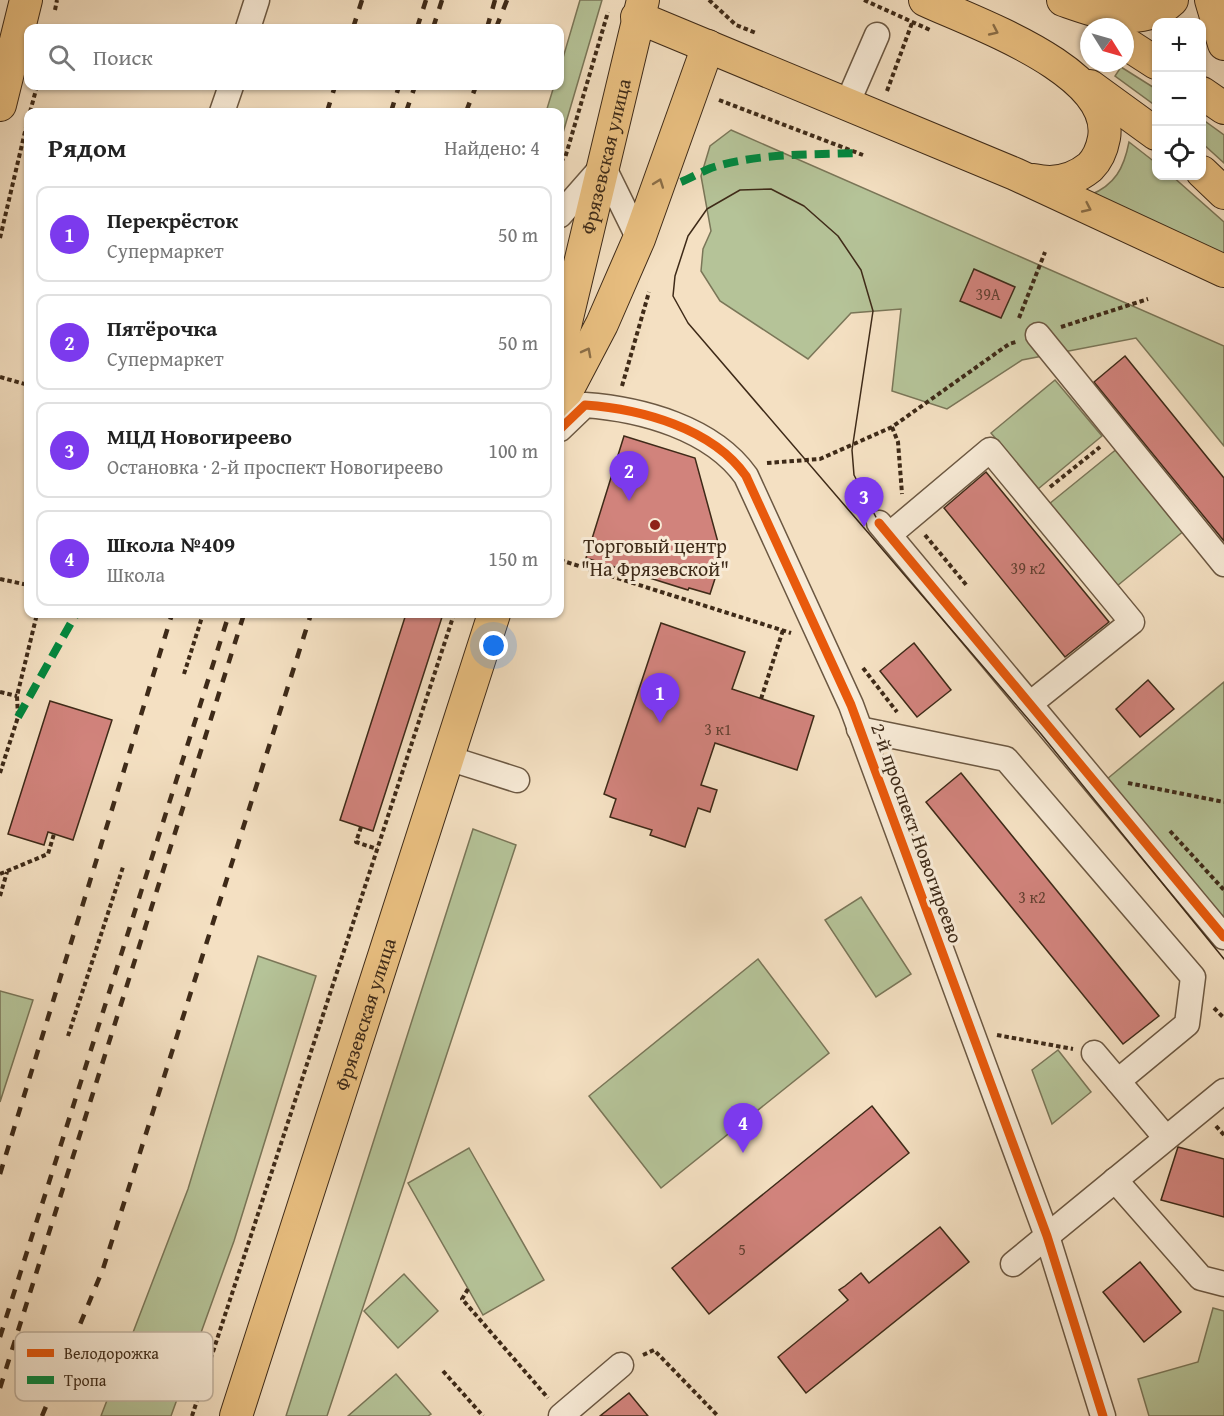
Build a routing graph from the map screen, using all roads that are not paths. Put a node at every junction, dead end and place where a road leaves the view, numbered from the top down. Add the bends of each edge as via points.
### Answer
1 (26, 0) edge
2 (257, 0) edge
3 (1050, 0) edge
4 (1063, 0) edge
5 (1172, 0) edge
6 (1211, 0) edge
7 (640, 9) edge
8 (1083, 18) edge
9 (930, 19) edge
10 (249, 24) edge
11 (877, 35) dead end
12 (1224, 44) edge
13 (708, 46) junction
14 (1134, 49) edge
15 (1152, 60) edge
16 (1074, 76) junction
17 (230, 90) edge
18 (1206, 96) edge
19 (847, 104) junction
20 (0, 105) edge
21 (223, 108) edge
22 (1224, 108) edge
23 (1152, 131) edge
24 (603, 166) junction
25 (1015, 174) junction
26 (1206, 176) edge
27 (1224, 193) edge
28 (564, 210) edge
29 (639, 238) junction
30 (1224, 271) edge
31 (1027, 329) road end
32 (564, 330) edge
33 (564, 396) edge
34 (564, 425) edge
35 (1224, 564) edge
36 (493, 618) edge
37 (1031, 704) junction
38 (859, 729) junction
39 (448, 758) junction
40 (517, 780) dead end
41 (1224, 937) edge
42 (1094, 1053) road end
43 (1118, 1082) junction
44 (1224, 1091) edge
45 (1166, 1138) junction
46 (1115, 1180) junction
47 (1047, 1236) junction
48 (1012, 1264) dead end
49 (1224, 1284) edge
50 (621, 1365) road end
51 (562, 1415) edge
52 (236, 1416) edge
53 (1103, 1416) edge

1 - 20 main road
2 - 10 street
3 - 8 main road
4 - 5 main road via 1128,17 1147,16
6 - 12 main road
7 - 13 main road
7 - 24 main road, Фрязевская улица
9 -> 16 main road via 1003,36
11 - 19 street
13 - 19 main road
29 -> 13 main road
14 - 15 main road
16 - 23 main road
16 - 25 main road via 1102,111 1102,149 1092,165 1076,177 1058,182
17 - 21 street
18 - 22 main road
19 - 25 main road
24 - 28 street
24 - 29 street
24 - 32 main road, Фрязевская улица
25 -> 30 main road
26 - 27 main road
33 -> 29 main road via 602,324
31 - 35 street
34 - 38 street, 2-й проспект Новогиреево via 585,405 616,407 704,437 729,454 755,495
36 - 39 main road, Фрязевская улица
37 - 37 street via 1132,622 990,450 884,529
37 - 41 street
38 - 43 street via 1006,759 1193,977 1187,1024
38 - 47 street, 2-й проспект Новогиреево
39 - 40 street
39 - 52 main road, Фрязевская улица
42 - 43 street
43 - 45 street
44 - 45 street
45 - 46 street
46 - 47 street
46 - 49 street via 1201,1278
47 - 48 street
47 - 53 street, 2-й проспект Новогиреево
50 - 51 street

